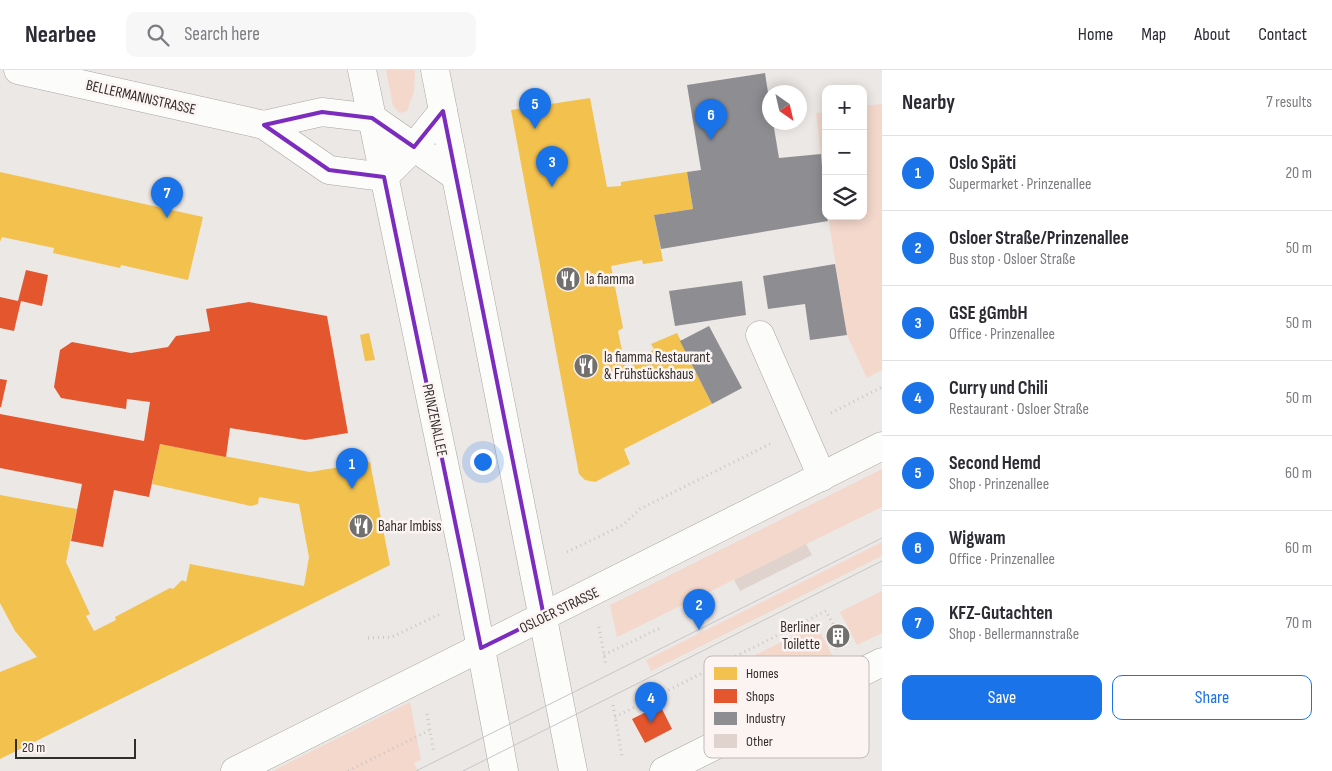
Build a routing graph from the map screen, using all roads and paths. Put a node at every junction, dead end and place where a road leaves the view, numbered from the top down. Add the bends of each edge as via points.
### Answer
1 (18, 70) edge
2 (362, 70) edge
3 (435, 70) edge
4 (442, 110) junction
5 (372, 118) junction
6 (264, 125) junction
7 (414, 147) junction
8 (454, 175) junction
9 (384, 177) junction
10 (760, 335) dead end
11 (882, 387) edge
12 (800, 428) junction
13 (882, 446) edge
14 (822, 478) junction
15 (595, 539) dead end
16 (544, 617) junction
17 (598, 621) dead end
18 (834, 626) dead end
19 (660, 628) dead end
20 (392, 637) dead end
21 (368, 638) dead end
22 (481, 648) junction
23 (604, 655) junction
24 (736, 656) edge
25 (882, 662) edge
26 (606, 666) dead end
27 (869, 668) edge
28 (704, 672) edge
29 (613, 705) dead end
30 (426, 713) dead end
31 (615, 717) junction
32 (430, 730) junction
33 (704, 751) edge
34 (434, 753) dead end
35 (622, 756) dead end
36 (235, 771) edge
37 (348, 771) edge
38 (504, 771) edge
39 (573, 771) edge
40 (664, 771) edge

1 - 6 main road, BELLERMANNSTRASSE
2 - 5 main road, PRINZENALLEE
3 - 4 main road
4 - 7 main road
4 - 8 main road
5 - 6 main road, BELLERMANNSTRASSE via 322,112
5 - 7 main road, BELLERMANNSTRASSE
5 - 9 main road, PRINZENALLEE
6 - 9 main road, BELLERMANNSTRASSE via 329,170
7 - 8 main road, BELLERMANNSTRASSE
7 - 9 main road
8 - 16 main road
9 - 22 main road, PRINZENALLEE
10 - 12 main road
11 - 12 path
12 - 14 main road
12 - 15 path via 640,509 623,525
13 - 14 main road, OSLOER STRASSE
14 - 16 main road, OSLOER STRASSE
16 - 22 main road, OSLOER STRASSE
16 - 39 main road
17 - 23 path
18 - 24 path via 826,611
19 - 23 path
20 - 21 path
22 - 36 main road, OSLOER STRASSE
22 - 38 main road, PRINZENALLEE
23 - 26 path
25 - 27 main road
28 - 31 path
29 - 31 path
30 - 32 path
31 - 35 path
32 - 34 path
32 - 37 path
33 - 40 main road

